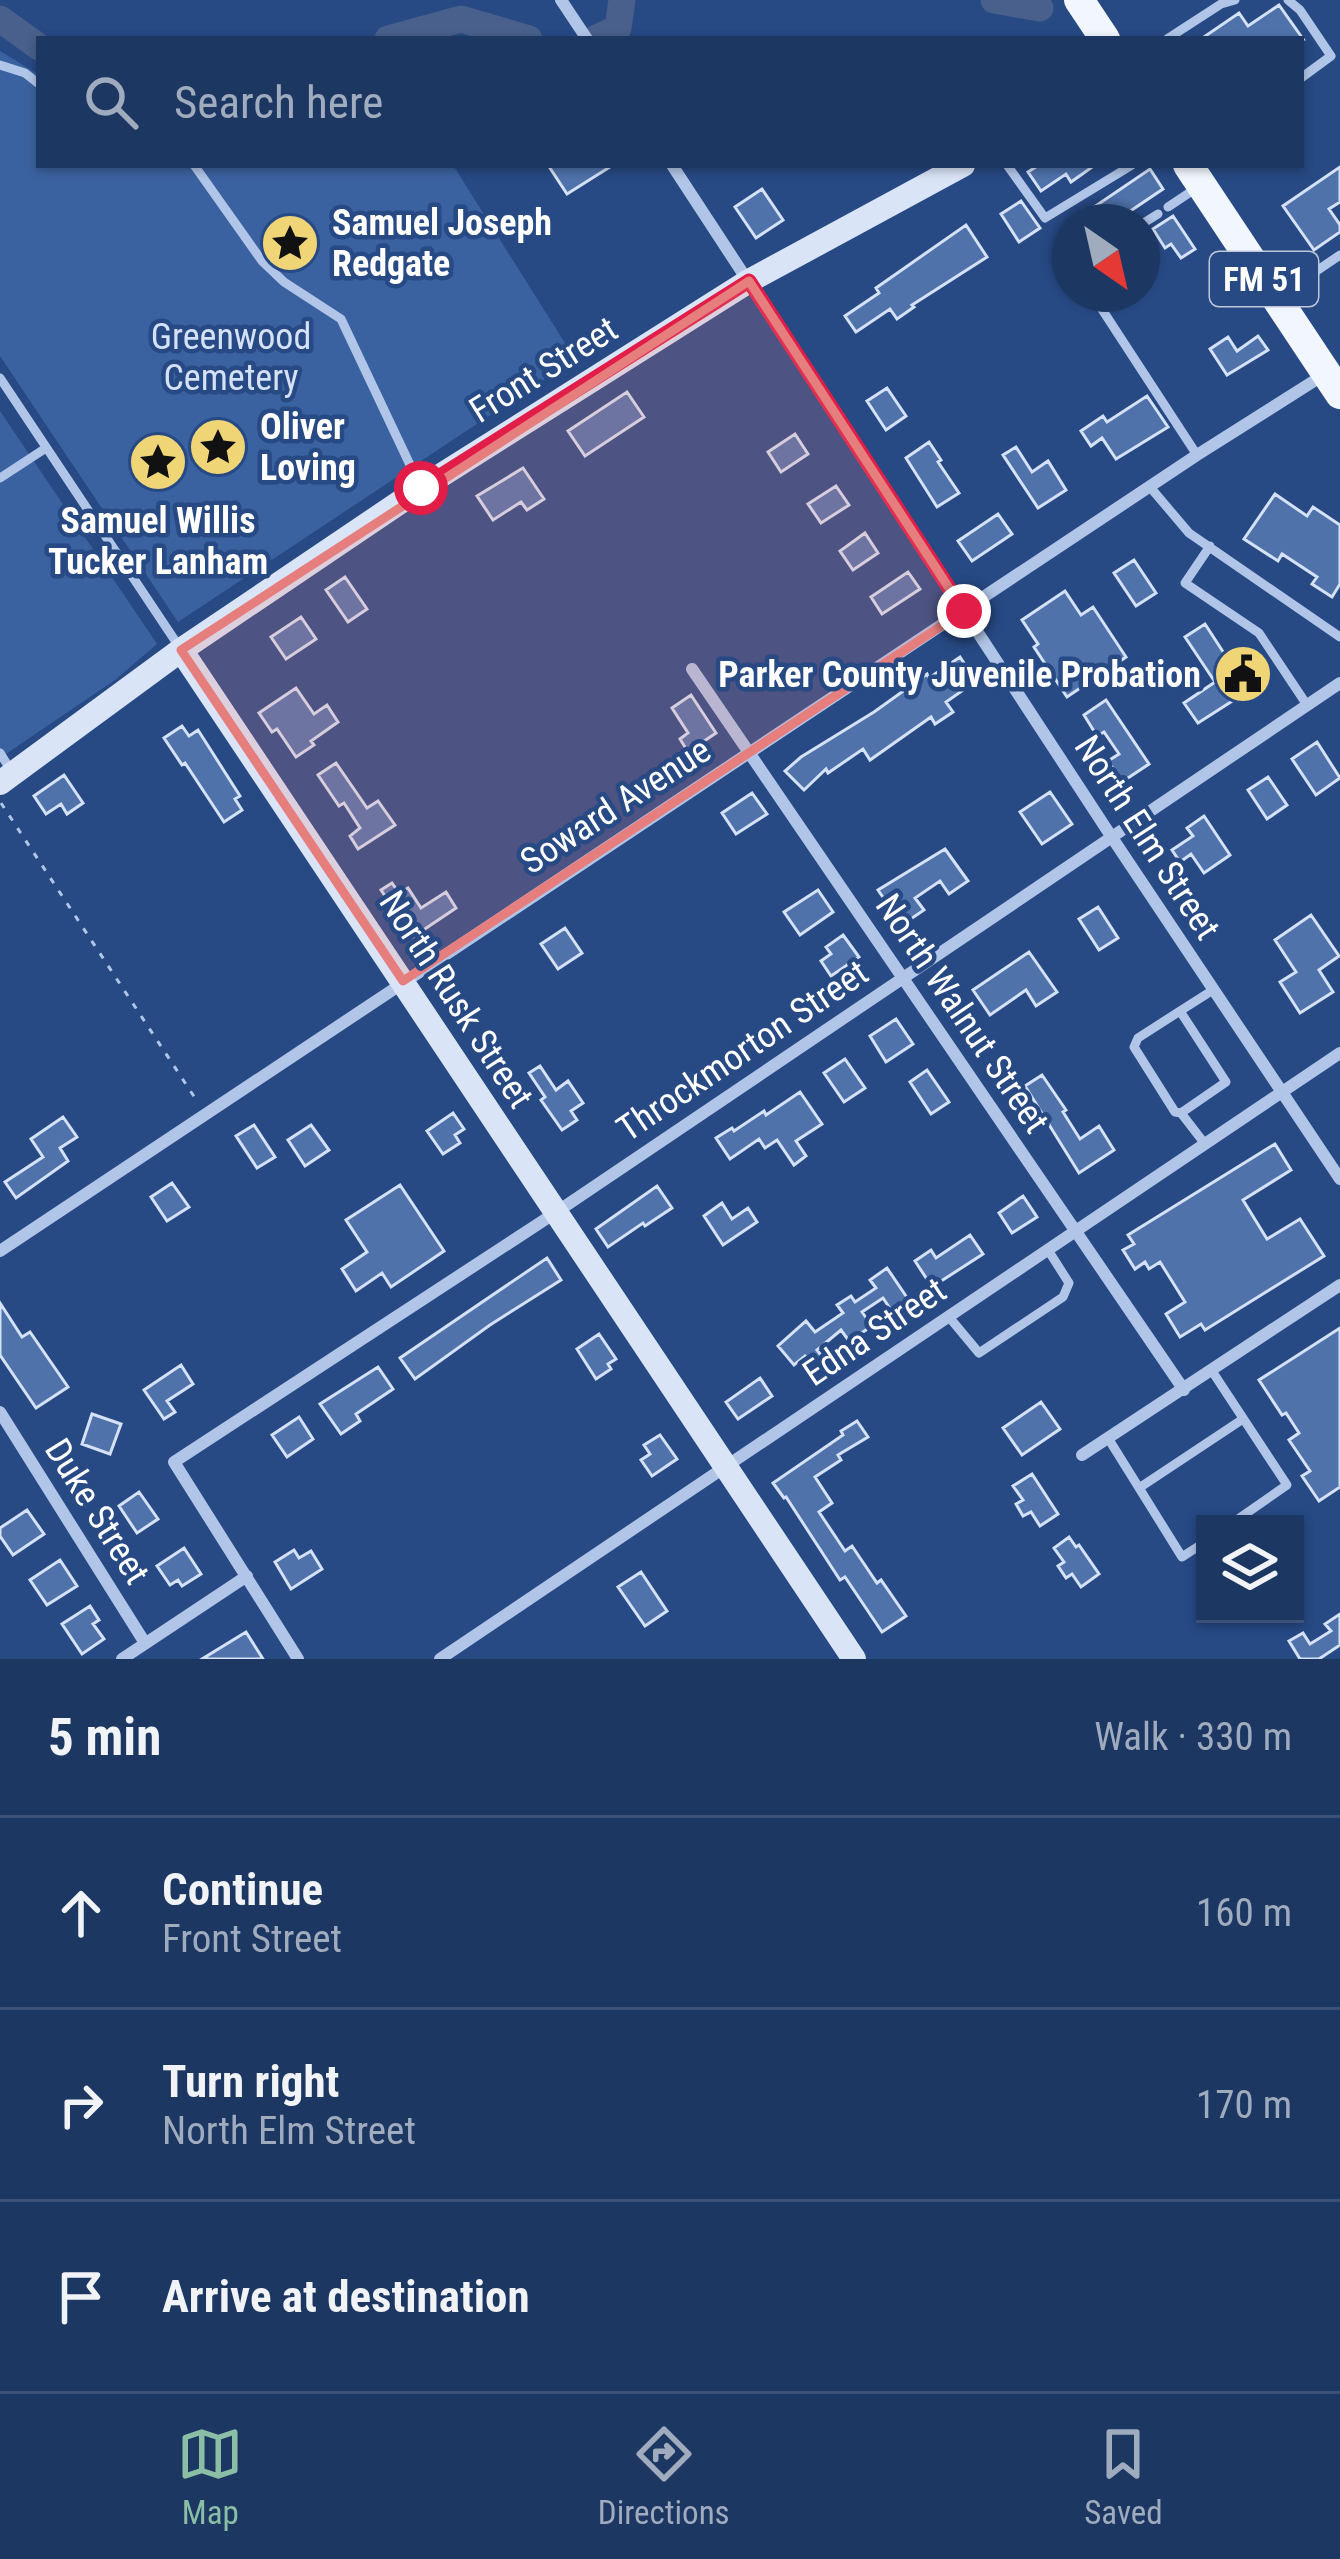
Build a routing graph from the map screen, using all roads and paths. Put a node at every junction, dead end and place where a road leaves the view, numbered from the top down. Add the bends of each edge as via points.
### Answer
1 (1079, 0) edge
2 (1235, 0) edge
3 (1288, 0) edge
4 (565, 6) edge
5 (585, 36) edge
6 (1103, 36) edge
7 (1172, 36) edge
8 (0, 65) edge
9 (1304, 75) edge
10 (36, 82) edge
11 (196, 168) edge
12 (674, 168) edge
13 (957, 168) edge
14 (1009, 168) edge
15 (1127, 168) edge
16 (1197, 172) edge
17 (1160, 212) edge
18 (1340, 254) edge
19 (749, 281) junction
20 (1277, 298) junction
21 (1104, 312) edge
22 (0, 378) edge
23 (1333, 384) edge
24 (46, 448) junction
25 (1197, 455) junction
26 (0, 478) edge
27 (1150, 487) junction
28 (421, 488) junction
29 (1210, 546) junction
30 (964, 611) junction
31 (1340, 638) edge
32 (182, 650) junction
33 (692, 669) dead end
34 (1340, 683) edge
35 (1307, 705) junction
36 (748, 752) junction
37 (4, 770) edge
38 (0, 802) edge
39 (1111, 836) junction
40 (902, 976) junction
41 (403, 981) junction
42 (1214, 990) junction
43 (1180, 1011) junction
44 (1340, 1052) edge
45 (1281, 1092) junction
46 (1181, 1113) junction
47 (206, 1114) junction
48 (1205, 1144) junction
49 (1340, 1179) edge
50 (555, 1213) junction
51 (1076, 1232) junction
52 (1048, 1250) junction
53 (0, 1251) edge
54 (1340, 1285) edge
55 (949, 1317) junction
56 (1212, 1371) junction
57 (1184, 1390) junction
58 (0, 1412) edge
59 (1243, 1419) junction
60 (1108, 1438) junction
61 (1082, 1455) dead end
62 (724, 1467) junction
63 (1139, 1488) junction
64 (1244, 1515) edge
65 (1196, 1547) edge
66 (247, 1576) junction
67 (145, 1642) junction
68 (122, 1659) edge
69 (298, 1659) edge
70 (440, 1659) edge
71 (854, 1659) edge

1 - 6 main road
2 - 7 lane
3 - 9 lane via 1331,56
4 - 5 street
8 - 10 lane
11 - 28 lane via 262,261 341,319
12 - 19 street, North Elm Street
13 - 19 street, Front Street
14 - 15 lane via 1045,218
16 - 17 lane
16 - 20 main road, FM 51
18 - 20 lane
19 - 28 street, Front Street
19 - 30 street, North Elm Street
20 - 23 main road, FM 51
21 - 25 lane
22 - 24 lane, North Rusk Street
23 - 25 street, Soward Avenue
24 - 26 lane
24 - 32 lane, North Rusk Street
25 - 27 street, Soward Avenue
27 - 29 lane
27 - 30 street, Soward Avenue
28 - 32 street, Front Street
29 - 31 lane
29 - 35 lane via 1185,583 1258,633
30 - 36 street, Soward Avenue
30 - 39 street, North Elm Street
32 - 37 street, Front Street
32 - 41 street, North Rusk Street
33 - 36 street, North Walnut Street
34 - 35 street, Throckmorton Street
35 - 39 street, Throckmorton Street
36 - 40 street, North Walnut Street
36 - 41 street, Soward Avenue
38 - 47 path
39 - 40 street, Throckmorton Street
39 - 42 street, North Elm Street
40 - 50 street, Throckmorton Street
40 - 51 street, North Walnut Street
41 - 47 street, Soward Avenue
41 - 50 street, North Rusk Street
42 - 43 lane
42 - 45 street, North Elm Street
43 - 46 lane via 1226,1082
43 - 46 lane via 1134,1047
44 - 45 street, Edna Street
45 - 48 street, Edna Street
45 - 49 street, North Elm Street
46 - 48 lane
47 - 53 street, Soward Avenue
48 - 51 street, Edna Street
50 - 62 street, North Rusk Street
50 - 66 street, Throckmorton Street via 175,1462
51 - 52 street, Edna Street
51 - 57 street, North Walnut Street
52 - 55 street, Edna Street
52 - 55 lane via 1069,1283 1063,1297 979,1353
54 - 56 street
55 - 62 street, Edna Street
56 - 57 street
56 - 59 lane
57 - 60 street
58 - 67 street, Duke Street
59 - 63 lane
59 - 64 lane via 1287,1486
60 - 61 street
60 - 63 lane
62 - 70 street, Edna Street
62 - 71 street, North Rusk Street
63 - 65 lane via 1182,1557
66 - 67 street
66 - 69 street
67 - 68 street

